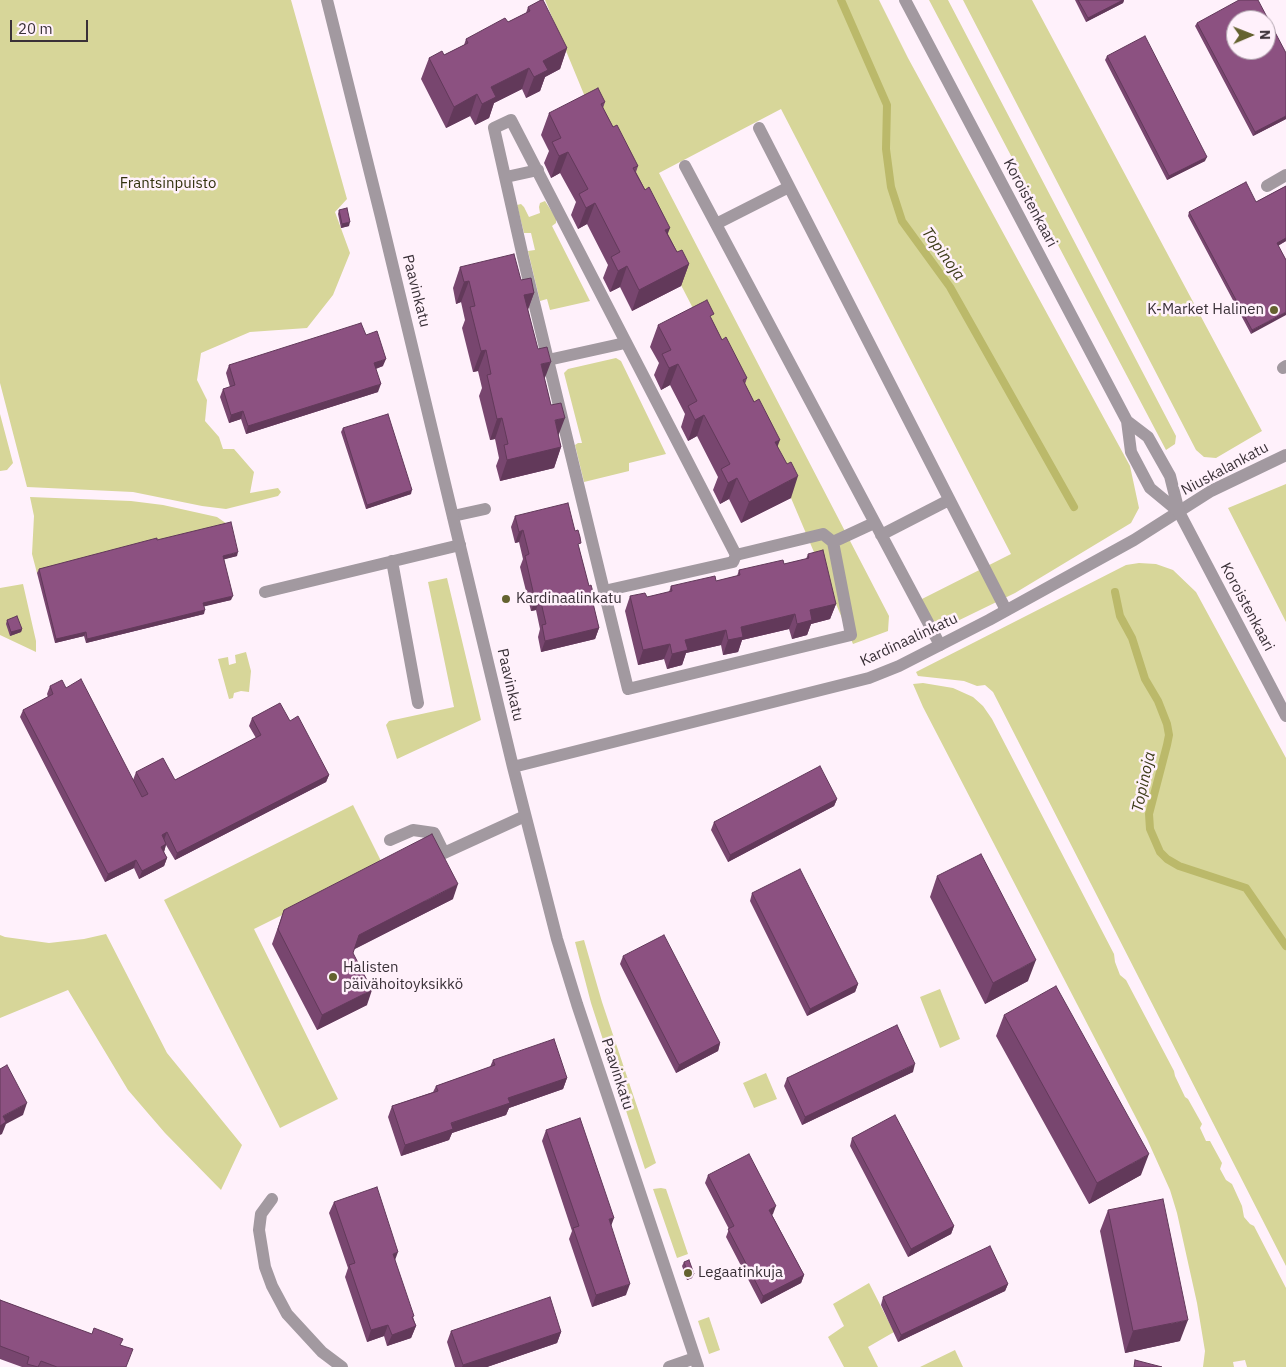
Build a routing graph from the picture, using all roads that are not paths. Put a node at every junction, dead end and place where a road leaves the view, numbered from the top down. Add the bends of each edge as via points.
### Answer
1 (327, 0) edge
2 (905, 0) edge
3 (759, 128) dead end
4 (685, 166) dead end
5 (538, 170) junction
6 (1286, 175) edge
7 (506, 178) junction
8 (1267, 186) dead end
9 (789, 187) junction
10 (716, 224) junction
11 (626, 343) junction
12 (548, 360) junction
13 (1127, 421) junction
14 (1286, 455) edge
15 (949, 500) junction
16 (485, 509) dead end
17 (1179, 512) junction
18 (453, 516) junction
19 (874, 523) junction
20 (881, 535) junction
21 (832, 542) junction
22 (460, 545) junction
23 (736, 555) junction
24 (392, 561) junction
25 (604, 591) junction
26 (265, 592) dead end
27 (1006, 610) junction
28 (940, 645) junction
29 (418, 703) dead end
30 (1286, 716) edge
31 (513, 767) junction
32 (525, 816) junction
33 (390, 840) dead end
34 (272, 1199) dead end
35 (697, 1363) edge
36 (342, 1367) edge
37 (669, 1367) edge

1 - 18 street, Paavinkatu
2 - 13 street, Koroistenkaari
3 - 9 street
4 - 10 street
5 - 7 street
5 - 7 street via 511,120 494,128
5 - 11 street
6 - 8 street
7 - 12 street
9 - 10 street
9 - 15 street
10 - 19 street
11 - 12 street
11 - 23 street
12 - 25 street
13 - 17 street, Koroistenkaari via 1148,437 1170,476
13 - 17 street, Koroistenkaari via 1131,452 1150,488
14 - 17 street, Niuskalankatu via 1211,492
15 - 20 street
15 - 27 street
16 - 18 street
17 - 27 street, Kardinaalinkatu
17 - 30 street, Koroistenkaari
18 - 22 street, Paavinkatu
19 - 20 street
19 - 21 street
20 - 28 street
21 - 23 street via 823,534
21 - 25 street via 851,635 628,689
22 - 24 street
22 - 31 street, Paavinkatu
23 - 25 street via 733,562
24 - 26 street
24 - 29 street
27 - 28 street, Kardinaalinkatu
28 - 31 street, Kardinaalinkatu via 869,678
31 - 32 street, Paavinkatu
32 - 33 street via 444,852 434,833 413,830
32 - 35 street, Paavinkatu via 576,1004
34 - 36 street via 261,1214 259,1230 265,1267 272,1286 293,1320 322,1352
35 - 37 street

